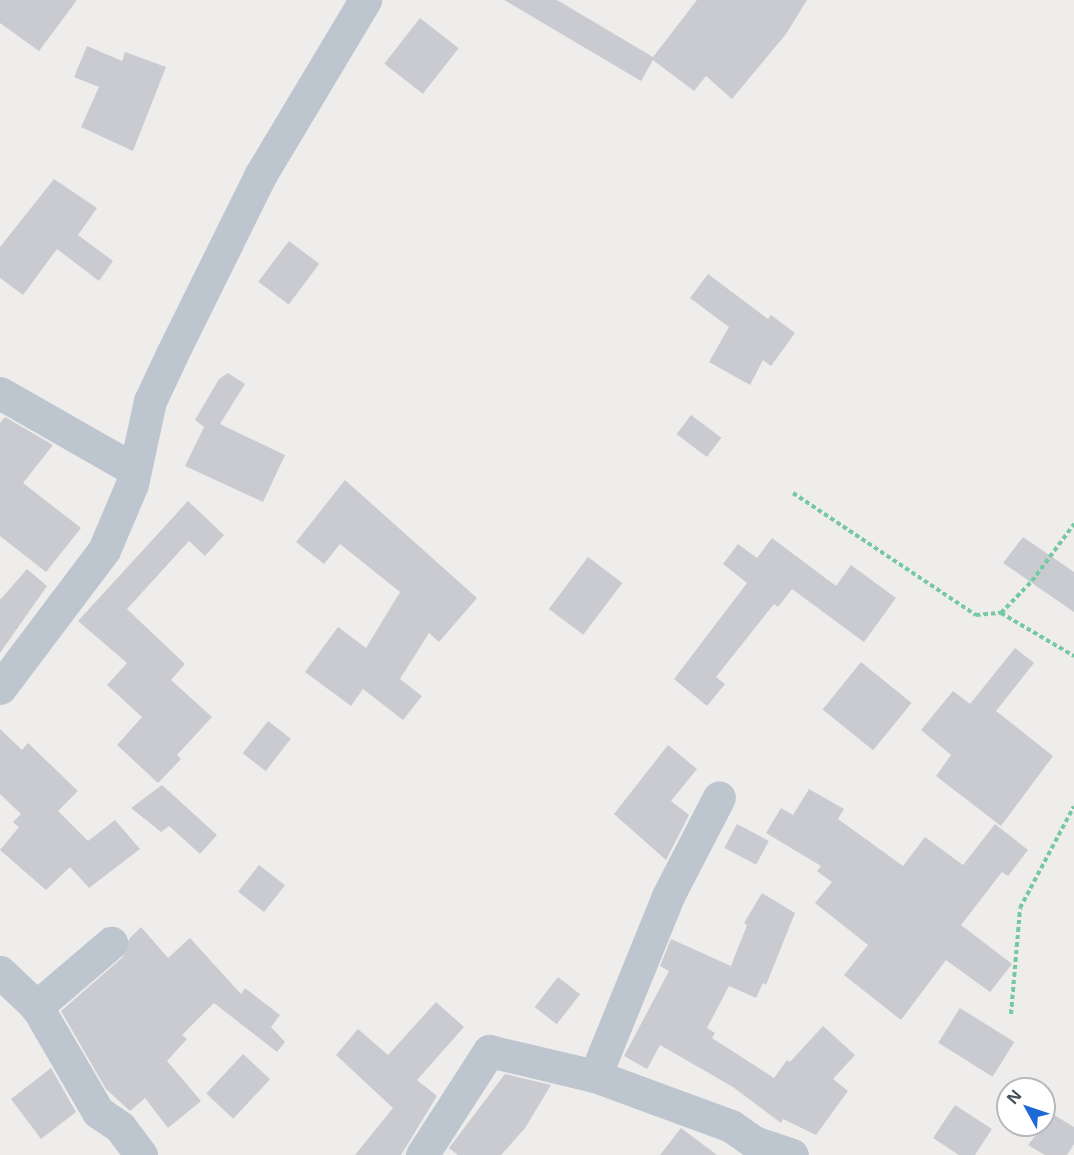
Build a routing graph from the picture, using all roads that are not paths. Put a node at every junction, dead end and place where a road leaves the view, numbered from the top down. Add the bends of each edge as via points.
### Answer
1 (365, 0) edge
2 (0, 393) edge
3 (135, 470) junction
4 (0, 688) edge
5 (719, 797) dead end
6 (111, 943) dead end
7 (0, 972) edge
8 (36, 1006) junction
9 (595, 1076) junction
10 (141, 1155) edge
11 (422, 1155) edge
12 (792, 1155) edge

1 - 3 street via 261,174 172,354 150,401
2 - 3 street
3 - 4 street via 104,550
5 - 9 street via 668,896
6 - 8 street
7 - 8 street
8 - 10 street via 98,1112 120,1127
9 - 11 street via 489,1051
9 - 12 street via 731,1126 754,1142

